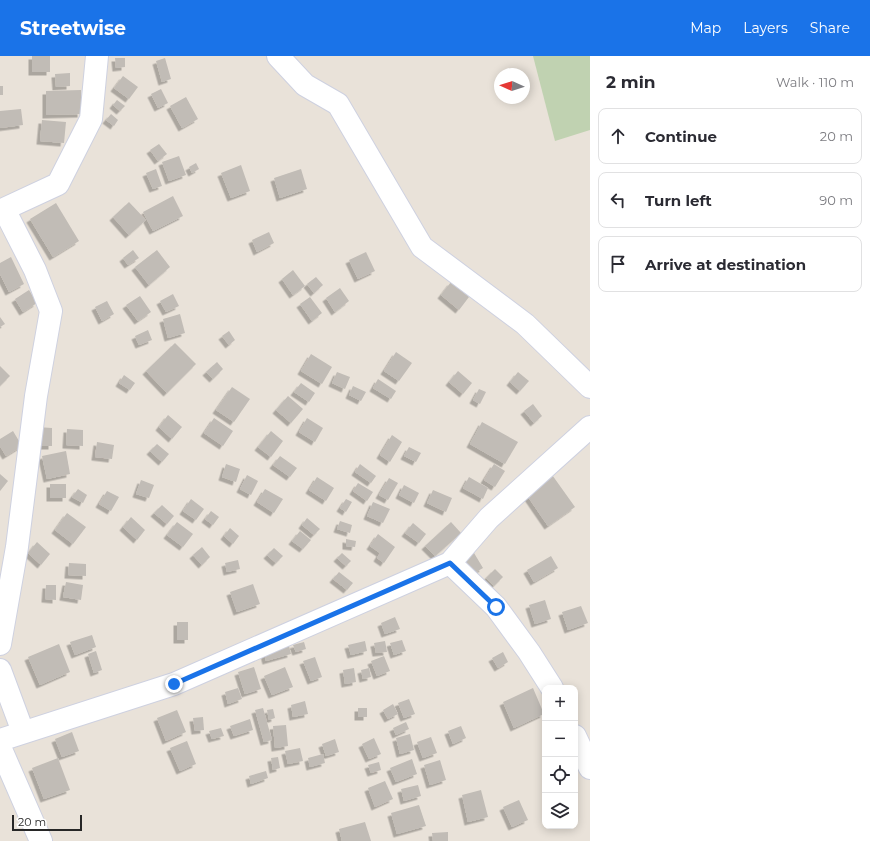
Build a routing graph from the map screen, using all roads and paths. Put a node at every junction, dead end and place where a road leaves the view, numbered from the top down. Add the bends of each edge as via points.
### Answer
1 (97, 56) edge
2 (278, 56) edge
3 (590, 387) edge
4 (590, 427) edge
5 (450, 563) junction
6 (0, 644) edge
7 (0, 670) edge
8 (550, 685) edge
9 (23, 732) junction
10 (0, 740) edge
11 (578, 742) edge
12 (0, 747) edge
13 (590, 768) edge
14 (41, 841) edge

1 - 6 street via 91,118 58,184 4,208 35,270 50,311 36,396 17,547
2 - 3 street via 305,85 338,104 422,247 525,324
4 - 5 street via 490,518
5 - 8 street via 496,607
5 - 9 street via 174,684
7 - 9 street
9 - 10 street
11 - 13 street
12 - 14 street

